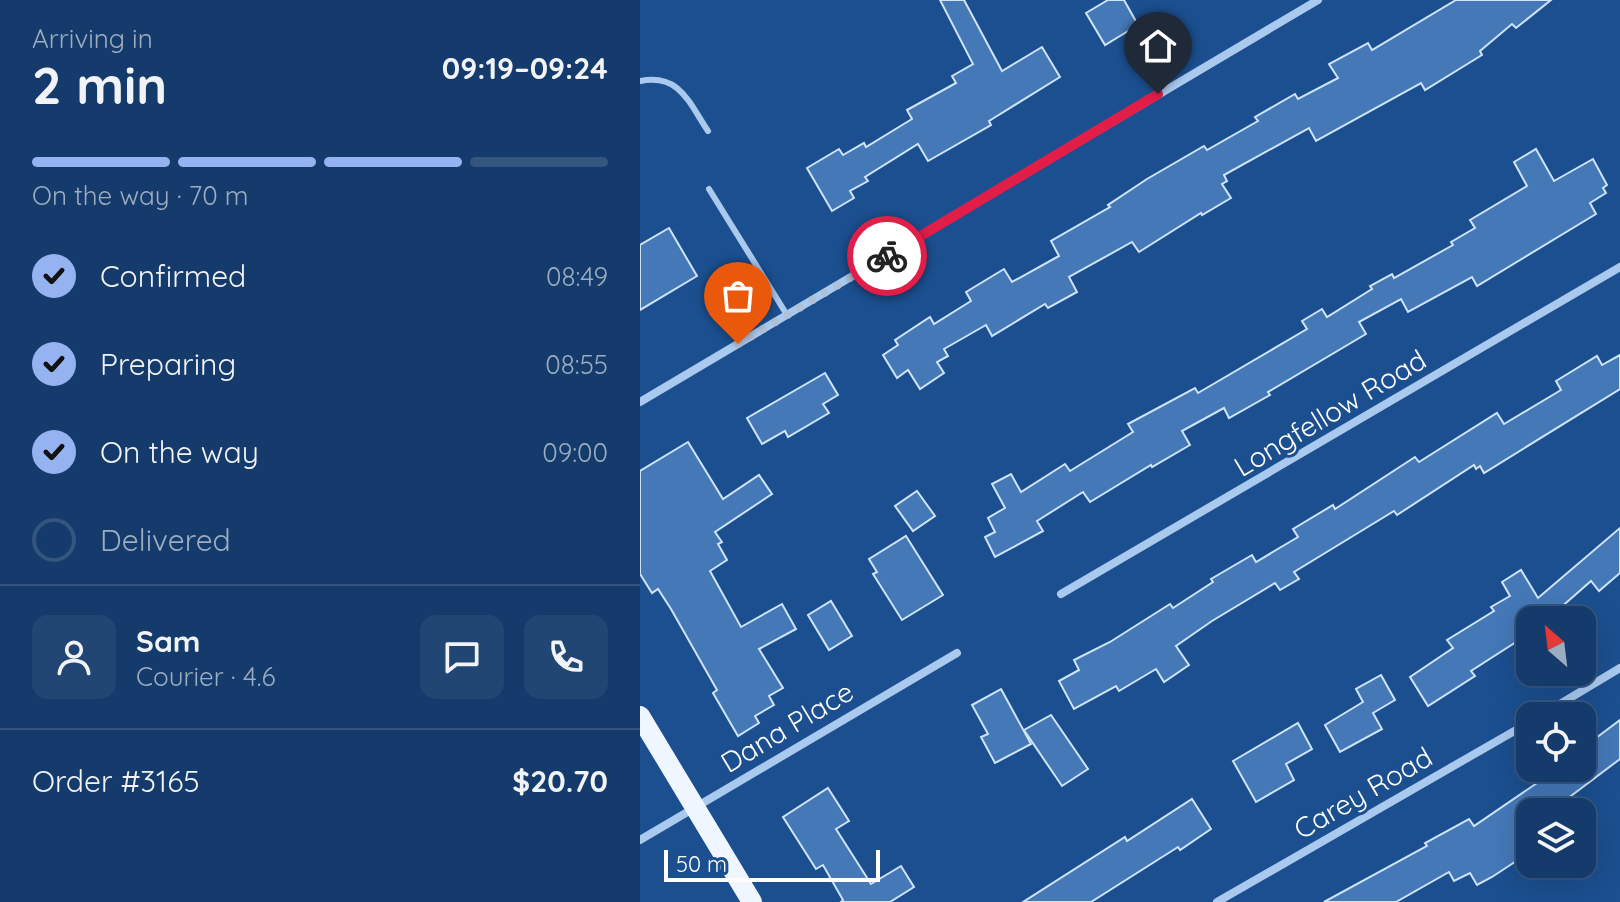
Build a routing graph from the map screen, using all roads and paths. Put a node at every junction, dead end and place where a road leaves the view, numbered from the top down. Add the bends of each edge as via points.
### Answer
1 (1318, 0) edge
2 (640, 81) edge
3 (708, 131) dead end
4 (709, 189) dead end
5 (1620, 267) edge
6 (787, 315) junction
7 (640, 402) edge
8 (1061, 594) dead end
9 (957, 653) dead end
10 (1620, 668) edge
11 (1563, 702) edge
12 (640, 716) edge
13 (1516, 730) edge
14 (695, 807) junction
15 (640, 840) edge
16 (752, 902) edge
17 (1217, 902) edge

1 - 6 street
2 - 3 lane via 673,84
4 - 6 lane
5 - 8 street, Longfellow Road
6 - 7 street
9 - 14 street, Dana Place
10 - 11 street
12 - 14 main road
13 - 17 street, Carey Road
14 - 15 street, Dana Place
14 - 16 main road

